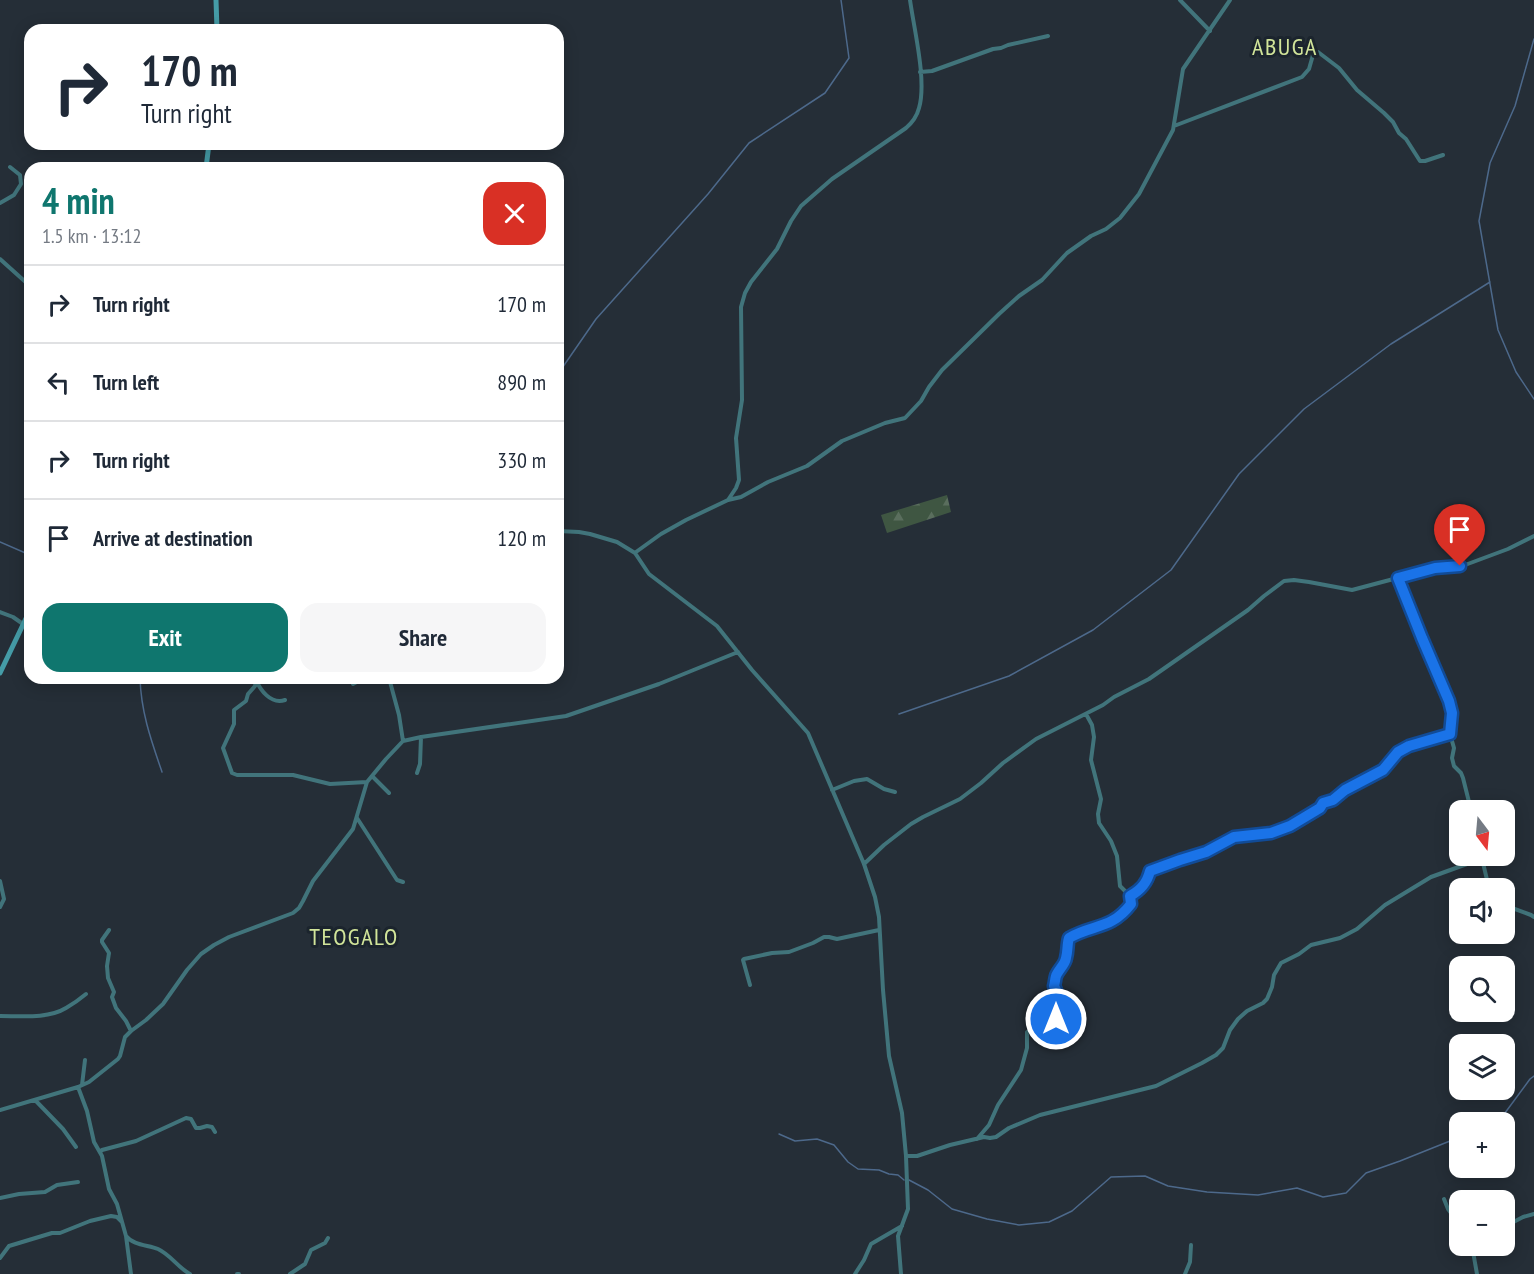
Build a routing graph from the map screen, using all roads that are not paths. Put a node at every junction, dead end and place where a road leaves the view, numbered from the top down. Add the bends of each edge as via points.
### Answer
1 (216, 0) edge
2 (910, 0) edge
3 (1180, 0) edge
4 (1230, 0) edge
5 (217, 24) edge
6 (1210, 31) junction
7 (1048, 36) dead end
8 (920, 72) junction
9 (1174, 126) junction
10 (1443, 155) dead end
11 (10, 167) dead end
12 (0, 203) edge
13 (0, 259) edge
14 (24, 281) edge
15 (728, 500) junction
16 (564, 531) edge
17 (1534, 536) edge
18 (635, 553) junction
19 (1398, 578) junction
20 (0, 612) edge
21 (23, 624) joint
22 (738, 652) junction
23 (0, 673) edge
24 (255, 684) edge
25 (259, 684) edge
26 (391, 684) edge
27 (285, 700) dead end
28 (1086, 714) junction
29 (1450, 734) junction
30 (421, 737) junction
31 (403, 741) junction
32 (417, 773) dead end
33 (372, 776) junction
34 (367, 782) junction
35 (832, 790) junction
36 (894, 792) dead end
37 (389, 793) dead end
38 (1468, 800) edge
39 (356, 817) junction
40 (864, 864) junction
41 (1486, 878) edge
42 (0, 881) edge
43 (403, 882) dead end
44 (1130, 896) junction
45 (0, 907) edge
46 (1515, 909) edge
47 (1534, 917) edge
48 (109, 930) dead end
49 (879, 930) junction
50 (750, 985) dead end
51 (86, 994) dead end
52 (0, 1016) edge
53 (131, 1030) junction
54 (85, 1060) dead end
55 (80, 1086) junction
56 (35, 1100) junction
57 (0, 1110) edge
58 (215, 1132) dead end
59 (977, 1139) junction
60 (76, 1147) dead end
61 (100, 1152) junction
62 (906, 1156) junction
63 (78, 1182) dead end
64 (0, 1198) edge
65 (1444, 1198) dead end
66 (1449, 1210) edge
67 (1534, 1214) edge
68 (1515, 1221) edge
69 (122, 1222) junction
70 (903, 1226) junction
71 (126, 1236) junction
72 (328, 1238) dead end
73 (1191, 1245) dead end
74 (1474, 1256) edge
75 (0, 1258) edge
76 (131, 1274) edge
77 (190, 1274) edge
78 (290, 1274) edge
79 (855, 1274) edge
80 (901, 1274) edge
81 (1185, 1274) edge
82 (1477, 1274) edge

1 - 5 main road
2 - 8 street
3 - 6 street
4 - 6 street
6 - 9 street via 1183,69
7 - 8 street
8 - 15 street via 920,104 913,122 801,206 777,249 745,293 741,307 742,400 736,438 739,480
9 - 10 street via 1302,77 1318,52 1393,122 1420,161
9 - 15 street via 1138,194 1120,218 1072,249 1042,280 999,314 942,370 909,415 842,441 807,466
11 - 12 street via 20,175 21,184 14,195
13 - 14 street
15 - 18 street via 661,534
16 - 18 street via 618,542
17 - 19 street via 1465,565
18 - 22 street via 649,574 717,626
19 - 28 street via 1352,590 1284,581 1177,661
19 - 29 street via 1449,701
20 - 21 street
21 - 23 main road
22 - 30 street via 573,715
22 - 35 street via 808,733
24 - 34 street via 246,701 234,710 234,724 224,746 232,773 293,775 330,784
25 - 27 street via 272,699
26 - 31 street
28 - 40 street via 1036,738 960,799 898,833
28 - 44 street via 1094,737 1091,760 1101,799 1099,823 1117,856 1120,886
29 - 38 street via 1454,766 1461,773
29 - 44 street via 1398,752 1383,770 1290,826 1271,833 1234,837 1206,852 1150,871 1147,882
30 - 31 street
30 - 32 street
31 - 33 street
33 - 34 street
33 - 37 street
34 - 39 street
35 - 36 street via 867,779
35 - 40 street
39 - 43 street via 397,880
39 - 53 street via 352,829 293,914 237,933 207,950 163,1004
40 - 49 street via 875,897
41 - 59 street via 1480,861 1431,877 1385,905 1357,929 1311,945 1281,963 1267,999 1238,1019 1223,1048 1202,1063 1156,1086 1040,1115 996,1137
42 - 45 street via 4,899
44 - 59 street via 1131,904 1113,921 1069,938 1067,955 1054,986 1056,1019 1047,1027 1027,1032 1020,1070
46 - 47 street
48 - 53 street via 102,942 108,953 112,997
49 - 50 street via 837,939 824,937 789,952 746,958 743,960
49 - 62 street via 889,1056 902,1113
51 - 52 street via 59,1011
53 - 55 street via 125,1036 118,1059
54 - 55 street
55 - 56 street
55 - 61 street via 91,1133
56 - 57 street
56 - 60 street
58 - 61 street via 209,1126 196,1128 186,1118 136,1141
59 - 62 street
61 - 69 street
62 - 70 street via 908,1209
63 - 64 street via 57,1185 45,1192
65 - 66 street
67 - 68 street
69 - 71 street
69 - 75 street via 111,1216 90,1221 9,1246
70 - 79 street via 871,1244
70 - 80 street via 898,1236
71 - 76 street
71 - 77 street via 167,1254
72 - 78 street via 311,1250 305,1264
73 - 81 street
74 - 82 street

